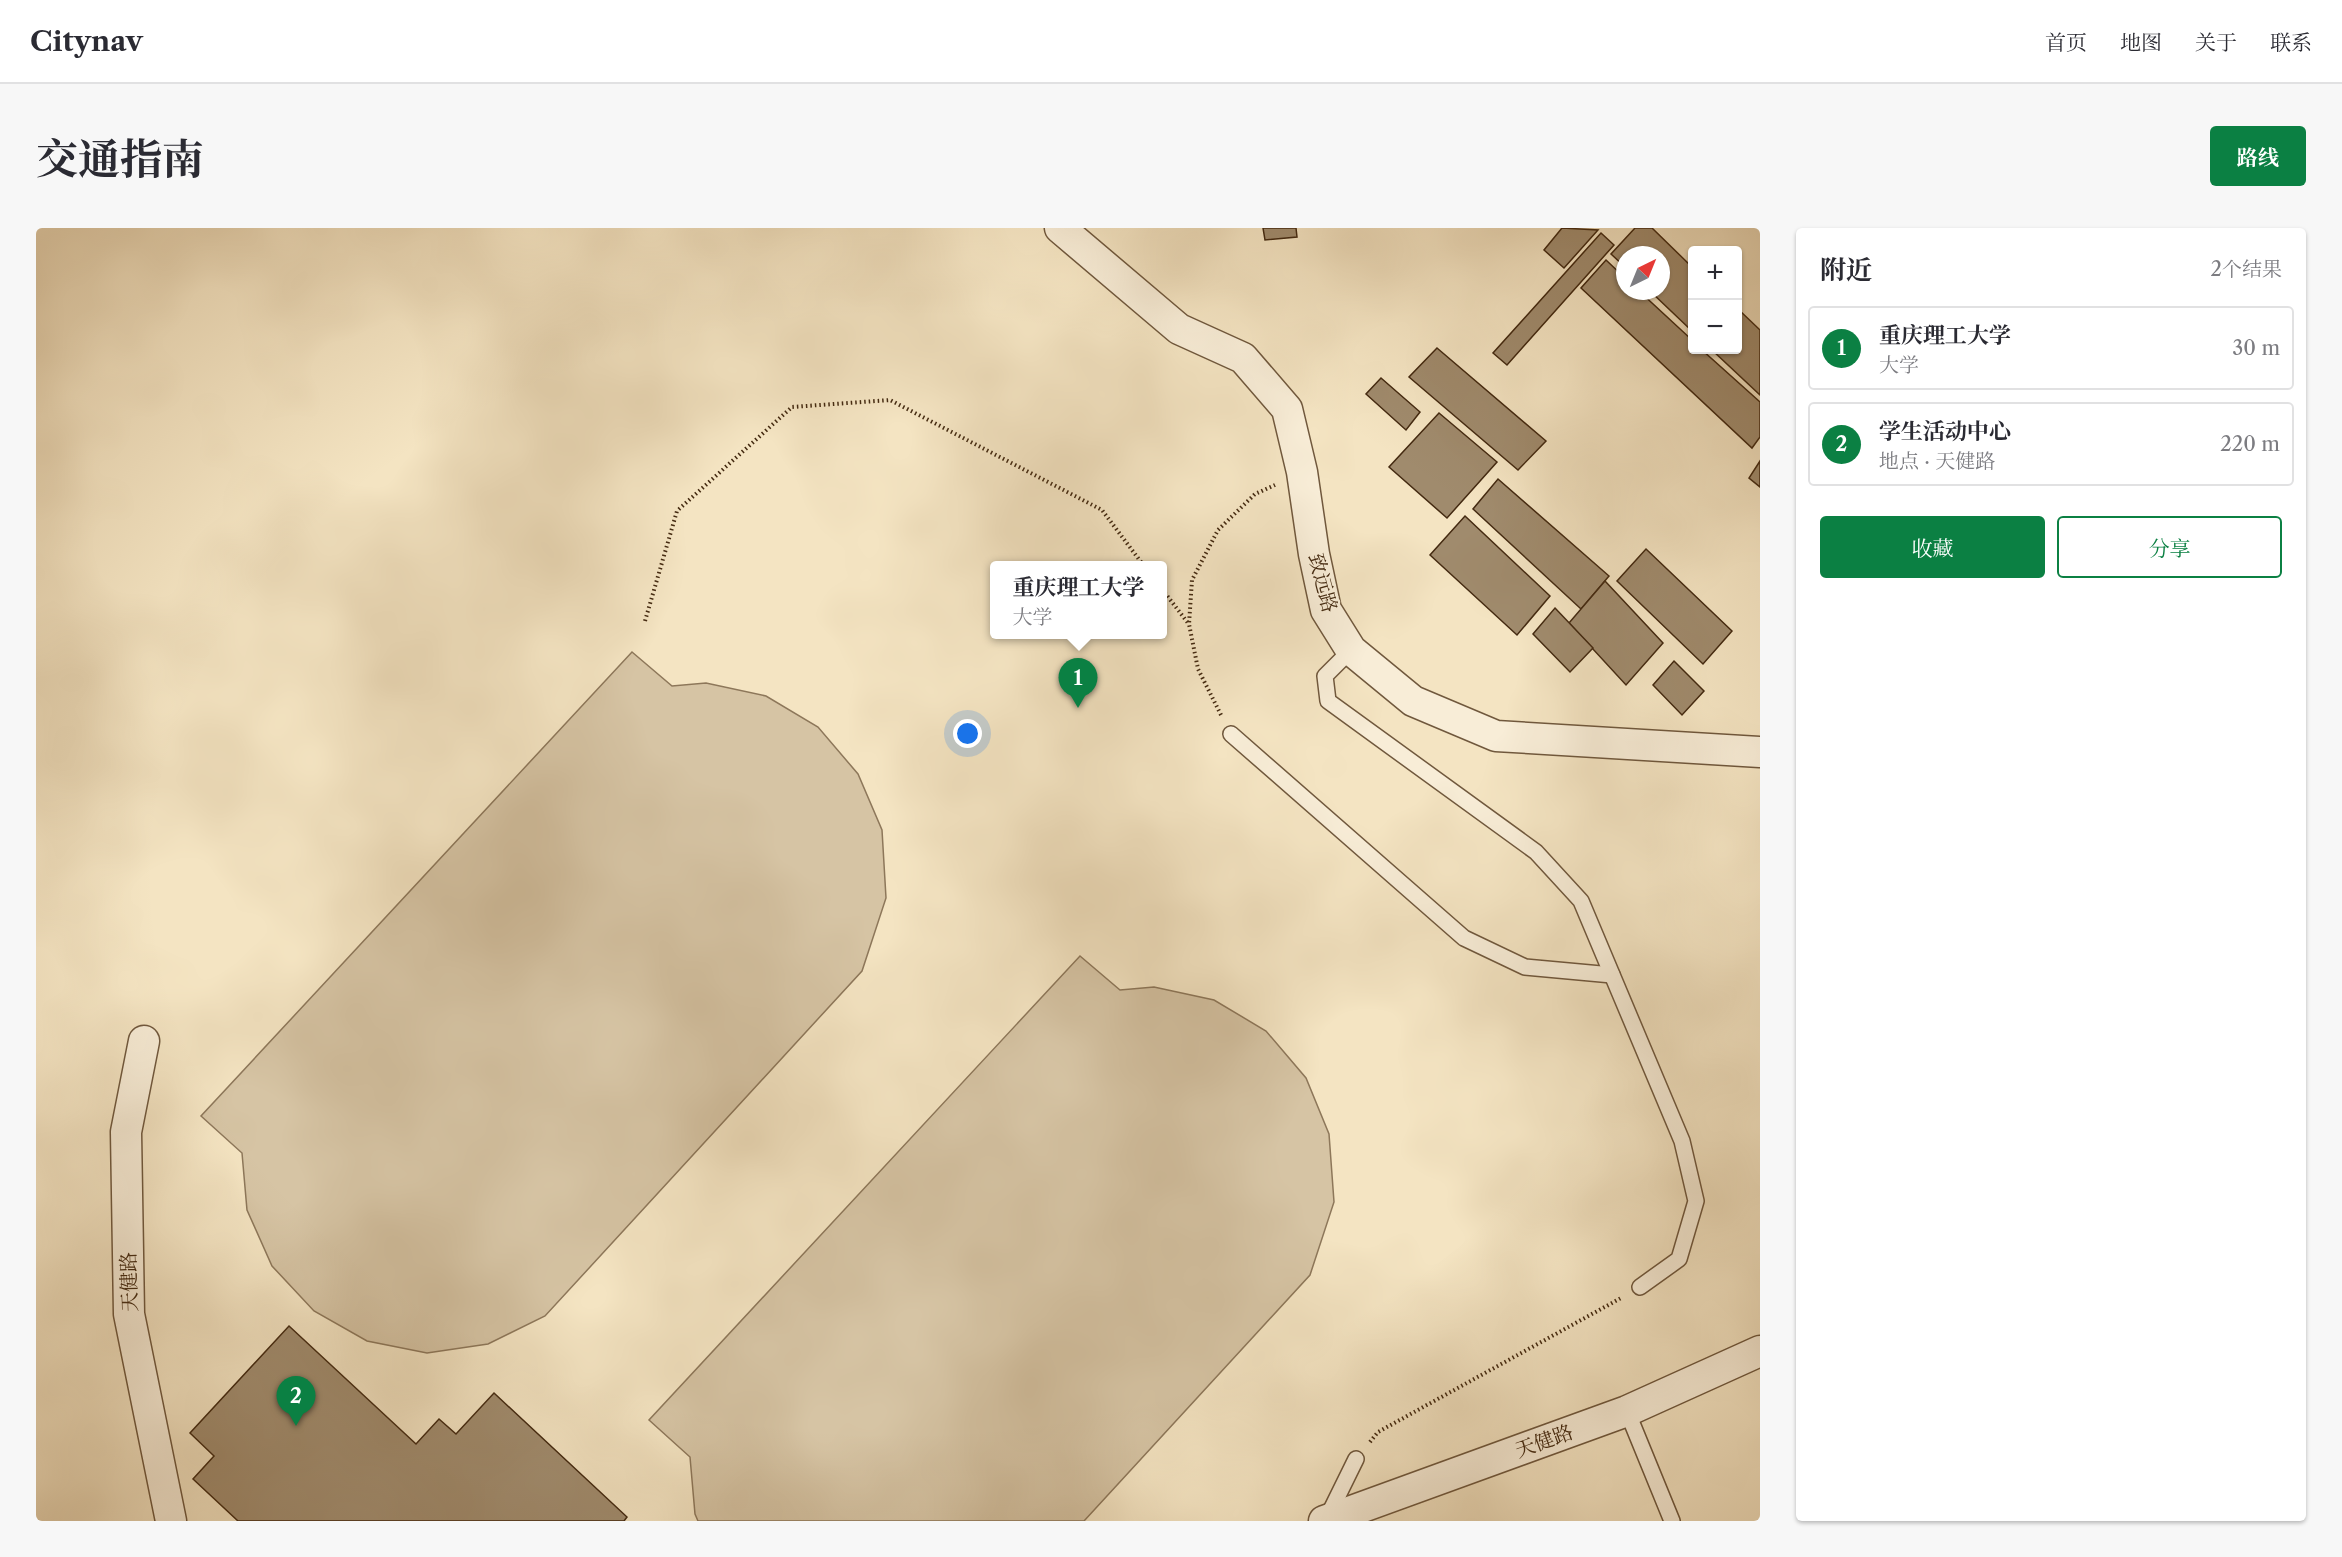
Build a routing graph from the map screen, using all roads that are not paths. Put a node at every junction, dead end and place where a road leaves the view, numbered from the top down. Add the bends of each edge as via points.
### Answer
1 (1060, 228) edge
2 (1351, 650) junction
3 (1231, 734) road end
4 (1760, 752) edge
5 (1612, 975) junction
6 (144, 1041) dead end
7 (1640, 1287) road end
8 (1760, 1351) edge
9 (1627, 1411) junction
10 (1356, 1459) road end
11 (1325, 1520) edge
12 (171, 1521) edge
13 (1672, 1521) edge

1 - 2 street, 致远路 via 1179,329 1243,358 1287,409 1326,610
2 - 4 street, 致远路 via 1413,701 1496,736
2 - 5 lane via 1325,676 1328,701 1536,852 1581,901
3 - 5 lane via 1464,938 1525,967
5 - 7 lane via 1682,1141 1696,1201 1679,1259
6 - 12 street, 天健路 via 126,1132 129,1314
8 - 9 street, 天健路
9 - 11 street, 天健路
9 - 13 lane
10 - 11 lane

